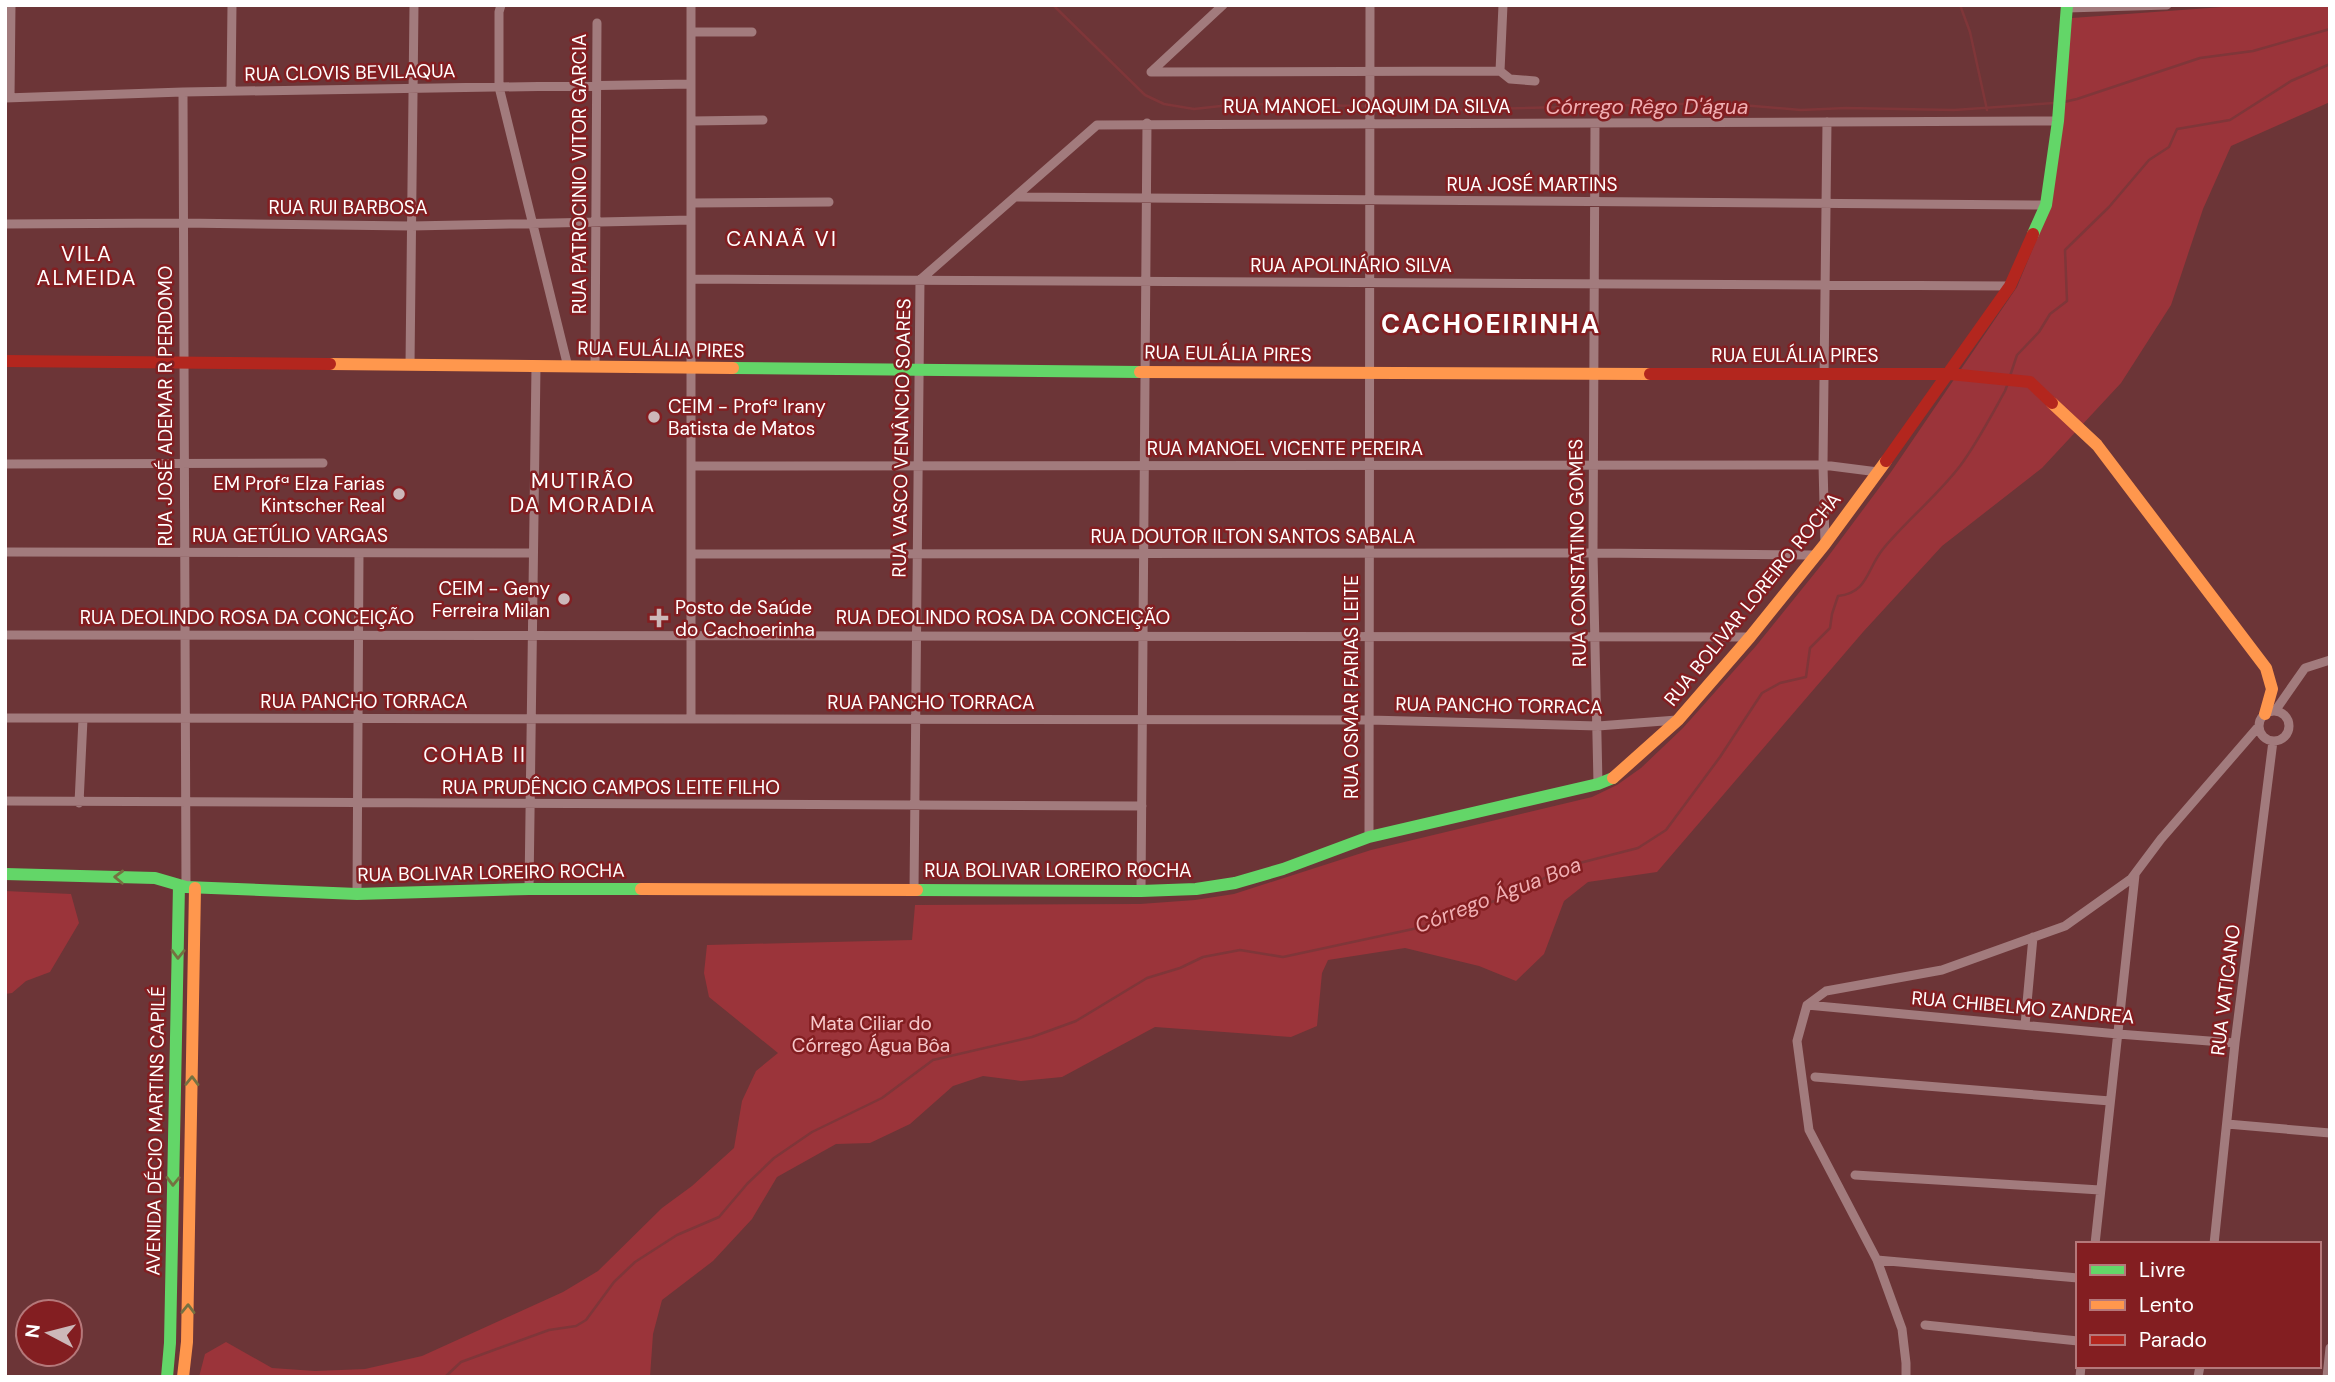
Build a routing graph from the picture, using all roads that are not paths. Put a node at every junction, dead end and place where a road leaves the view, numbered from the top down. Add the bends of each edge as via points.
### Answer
1 (11, 5) edge
2 (232, 5) edge
3 (414, 5) edge
4 (501, 5) edge
5 (691, 5) edge
6 (1223, 5) edge
7 (1370, 5) edge
8 (1503, 5) edge
9 (2167, 5) edge
10 (2067, 7) edge
11 (597, 23) dead end
12 (691, 32) junction
13 (752, 32) dead end
14 (1369, 71) junction
15 (1500, 71) junction
16 (1535, 81) dead end
17 (691, 83) junction
18 (596, 85) junction
19 (499, 87) junction
20 (413, 89) junction
21 (183, 92) junction
22 (231, 92) junction
23 (7, 98) edge
24 (2059, 114) junction
25 (763, 120) dead end
26 (1369, 120) junction
27 (691, 121) junction
28 (1827, 122) junction
29 (1147, 123) junction
30 (1595, 123) junction
31 (1017, 197) junction
32 (1146, 198) junction
33 (1369, 200) junction
34 (830, 202) dead end
35 (1595, 202) junction
36 (691, 203) junction
37 (1826, 204) junction
38 (2046, 205) junction
39 (596, 220) junction
40 (691, 220) junction
41 (181, 223) junction
42 (532, 224) junction
43 (5, 225) edge
44 (411, 226) junction
45 (691, 279) junction
46 (920, 280) junction
47 (1146, 281) junction
48 (1369, 282) junction
49 (1594, 284) junction
50 (1825, 285) junction
51 (2010, 286) junction
52 (5, 361) edge
53 (182, 362) junction
54 (410, 365) junction
55 (536, 366) junction
56 (568, 367) junction
57 (595, 367) junction
58 (691, 369) junction
59 (919, 371) junction
60 (1145, 372) junction
61 (1594, 373) junction
62 (1824, 373) junction
63 (1369, 374) junction
64 (1950, 374) junction
65 (323, 463) dead end
66 (5, 464) edge
67 (183, 465) junction
68 (1823, 465) junction
69 (691, 466) junction
70 (918, 466) junction
71 (1144, 466) junction
72 (1369, 466) junction
73 (1594, 466) junction
74 (1878, 472) junction
75 (1825, 544) junction
76 (5, 552) edge
77 (183, 552) junction
78 (359, 553) junction
79 (533, 553) junction
80 (1369, 553) junction
81 (1593, 553) junction
82 (691, 554) junction
83 (917, 554) junction
84 (1144, 554) junction
85 (1816, 555) junction
86 (532, 634) junction
87 (5, 635) edge
88 (184, 635) junction
89 (359, 635) junction
90 (691, 635) junction
91 (916, 635) junction
92 (1143, 635) junction
93 (1369, 636) junction
94 (1750, 637) junction
95 (1594, 639) junction
96 (2330, 660) edge
97 (2266, 717) junction
98 (5, 718) edge
99 (83, 719) junction
100 (184, 719) junction
101 (358, 719) junction
102 (531, 719) junction
103 (691, 719) junction
104 (915, 719) junction
105 (1143, 720) junction
106 (1369, 720) junction
107 (1678, 720) junction
108 (1598, 726) junction
109 (2273, 741) junction
110 (1598, 784) junction
111 (5, 801) edge
112 (79, 803) junction
113 (185, 803) junction
114 (358, 803) junction
115 (530, 804) junction
116 (915, 805) junction
117 (1142, 806) junction
118 (1369, 837) junction
119 (5, 874) edge
120 (2135, 875) junction
121 (186, 887) junction
122 (529, 889) junction
123 (914, 891) junction
124 (1141, 891) junction
125 (357, 894) junction
126 (2033, 937) junction
127 (1807, 1005) junction
128 (2025, 1025) junction
129 (2118, 1034) junction
130 (2235, 1043) junction
131 (1815, 1077) dead end
132 (2110, 1101) junction
133 (2227, 1124) junction
134 (2330, 1133) edge
135 (1856, 1175) dead end
136 (2100, 1190) junction
137 (2095, 1242) edge
138 (2214, 1242) edge
139 (1877, 1260) junction
140 (2076, 1278) edge
141 (1926, 1325) dead end
142 (2076, 1341) edge
143 (2330, 1349) edge
144 (167, 1377) edge
145 (183, 1377) edge
146 (1906, 1377) edge
147 (2327, 1377) edge

1 - 23 street
2 - 22 street
3 - 20 street
4 - 19 street
5 - 12 street
6 - 14 street, RUA MANOEL JOAQUIM DA SILVA via 1151,72
7 - 14 street
8 - 15 street
9 - 10 street
10 - 24 street, RUA BOLIVAR LOREIRO ROCHA
11 - 18 street, RUA PATROCINIO VITOR GARCIA
12 - 13 street
12 - 17 street
14 - 15 street, RUA MANOEL JOAQUIM DA SILVA
14 - 26 street, RUA OSMAR FARIAS LEITE
15 - 16 street, RUA MANOEL JOAQUIM DA SILVA via 1510,79
17 - 18 street, RUA CLOVIS BEVILAQUA
17 - 27 street
18 - 19 street, RUA CLOVIS BEVILAQUA
18 - 39 street, RUA PATROCINIO VITOR GARCIA
19 - 20 street, RUA CLOVIS BEVILAQUA
19 - 42 street
20 - 22 street, RUA CLOVIS BEVILAQUA
20 - 44 street
21 - 22 street, RUA CLOVIS BEVILAQUA
21 - 23 street, RUA CLOVIS BEVILAQUA
21 - 41 street, RUA JOSÉ ADEMAR R PERDOMO
24 - 28 street, RUA MANOEL JOAQUIM DA SILVA
24 - 38 street, RUA BOLIVAR LOREIRO ROCHA
25 - 27 street
26 - 29 street, RUA MANOEL JOAQUIM DA SILVA
26 - 30 street, RUA MANOEL JOAQUIM DA SILVA
26 - 33 street, RUA OSMAR FARIAS LEITE
27 - 36 street
28 - 30 street, RUA MANOEL JOAQUIM DA SILVA
28 - 37 street
29 - 31 street, RUA MANOEL JOAQUIM DA SILVA via 1097,125
29 - 32 street
30 - 35 street
31 - 32 street, RUA JOSÉ MARTINS
31 - 46 street
32 - 33 street, RUA JOSÉ MARTINS
32 - 47 street
33 - 35 street, RUA JOSÉ MARTINS
33 - 48 street, RUA OSMAR FARIAS LEITE
34 - 36 street
35 - 37 street, RUA JOSÉ MARTINS
35 - 49 street
36 - 40 street
37 - 38 street, RUA JOSÉ MARTINS
37 - 50 street
38 - 51 street, RUA BOLIVAR LOREIRO ROCHA
39 - 40 street, RUA RUI BARBOSA
39 - 42 street, RUA RUI BARBOSA
39 - 57 street, RUA PATROCINIO VITOR GARCIA
40 - 45 street
41 - 43 street, RUA RUI BARBOSA
41 - 44 street, RUA RUI BARBOSA
41 - 53 street, RUA JOSÉ ADEMAR R PERDOMO
42 - 44 street, RUA RUI BARBOSA
42 - 56 street
44 - 54 street
45 - 46 street, RUA APOLINÁRIO SILVA
45 - 58 street
46 - 47 street, RUA APOLINÁRIO SILVA
46 - 59 street, RUA VASCO VENÂNCIO SOARES
47 - 48 street, RUA APOLINÁRIO SILVA
47 - 60 street
48 - 49 street, RUA APOLINÁRIO SILVA
48 - 63 street, RUA OSMAR FARIAS LEITE
49 - 50 street, RUA APOLINÁRIO SILVA
49 - 61 street
50 - 51 street, RUA APOLINÁRIO SILVA
50 - 62 street
51 - 64 street, RUA BOLIVAR LOREIRO ROCHA
52 - 53 street, RUA EULÁLIA PIRES
53 - 54 street, RUA EULÁLIA PIRES
53 - 67 street, RUA JOSÉ ADEMAR R PERDOMO
54 - 55 street, RUA EULÁLIA PIRES
55 - 56 street, RUA EULÁLIA PIRES
55 - 79 street
56 - 57 street, RUA EULÁLIA PIRES
57 - 58 street, RUA EULÁLIA PIRES
58 - 59 street, RUA EULÁLIA PIRES
58 - 69 street
59 - 60 street, RUA EULÁLIA PIRES
59 - 70 street, RUA VASCO VENÂNCIO SOARES
60 - 63 street, RUA EULÁLIA PIRES
60 - 71 street
61 - 62 street, RUA EULÁLIA PIRES
61 - 63 street, RUA EULÁLIA PIRES
61 - 73 street, RUA CONSTATINO GOMES
62 - 64 street, RUA EULÁLIA PIRES
62 - 68 street
63 - 72 street, RUA OSMAR FARIAS LEITE
64 - 74 street, RUA BOLIVAR LOREIRO ROCHA
64 - 97 street, RUA EULÁLIA PIRES via 2030,382 2097,445 2266,668 2272,689
65 - 67 street
66 - 67 street
67 - 77 street, RUA JOSÉ ADEMAR R PERDOMO
68 - 73 street, RUA MANOEL VICENTE PEREIRA
68 - 74 street, RUA MANOEL VICENTE PEREIRA
68 - 75 street
69 - 70 street, RUA MANOEL VICENTE PEREIRA
69 - 82 street
70 - 71 street, RUA MANOEL VICENTE PEREIRA
70 - 83 street, RUA VASCO VENÂNCIO SOARES
71 - 72 street, RUA MANOEL VICENTE PEREIRA
71 - 84 street
72 - 73 street, RUA MANOEL VICENTE PEREIRA
72 - 80 street, RUA OSMAR FARIAS LEITE
73 - 81 street, RUA CONSTATINO GOMES
74 - 75 street, RUA BOLIVAR LOREIRO ROCHA
75 - 85 street, RUA BOLIVAR LOREIRO ROCHA
76 - 77 street, RUA GETÚLIO VARGAS
77 - 78 street, RUA GETÚLIO VARGAS
77 - 88 street, RUA JOSÉ ADEMAR R PERDOMO
78 - 79 street, RUA GETÚLIO VARGAS
78 - 89 street
79 - 86 street
80 - 81 street, RUA DOUTOR ILTON SANTOS SABALA
80 - 84 street, RUA DOUTOR ILTON SANTOS SABALA
80 - 93 street, RUA OSMAR FARIAS LEITE
81 - 85 street, RUA DOUTOR ILTON SANTOS SABALA
81 - 95 street, RUA CONSTATINO GOMES
82 - 83 street, RUA DOUTOR ILTON SANTOS SABALA
82 - 90 street
83 - 84 street, RUA DOUTOR ILTON SANTOS SABALA
83 - 91 street, RUA VASCO VENÂNCIO SOARES
84 - 92 street
85 - 94 street, RUA BOLIVAR LOREIRO ROCHA
86 - 89 street, RUA DEOLINDO ROSA DA CONCEIÇÃO
86 - 90 street, RUA DEOLINDO ROSA DA CONCEIÇÃO
86 - 102 street
87 - 88 street, RUA DEOLINDO ROSA DA CONCEIÇÃO
88 - 89 street, RUA DEOLINDO ROSA DA CONCEIÇÃO
88 - 100 street, RUA JOSÉ ADEMAR R PERDOMO
89 - 101 street
90 - 91 street, RUA DEOLINDO ROSA DA CONCEIÇÃO
90 - 103 street
91 - 92 street, RUA DEOLINDO ROSA DA CONCEIÇÃO
91 - 104 street, RUA VASCO VENÂNCIO SOARES
92 - 93 street, RUA DEOLINDO ROSA DA CONCEIÇÃO
92 - 105 street
93 - 95 street, RUA DEOLINDO ROSA DA CONCEIÇÃO
93 - 106 street, RUA OSMAR FARIAS LEITE
94 - 95 street, RUA DEOLINDO ROSA DA CONCEIÇÃO
94 - 107 street, RUA BOLIVAR LOREIRO ROCHA
95 - 108 street, RUA CONSTATINO GOMES
96 - 97 street via 2305,668
97 - 109 street via 2264,737
97 - 109 street, RUA EULÁLIA PIRES via 2287,719 2283,738
97 - 120 street
98 - 99 street, RUA PANCHO TORRACA
99 - 100 street, RUA PANCHO TORRACA
99 - 112 street
100 - 101 street, RUA PANCHO TORRACA
100 - 113 street, RUA JOSÉ ADEMAR R PERDOMO
101 - 102 street, RUA PANCHO TORRACA
101 - 114 street
102 - 103 street, RUA PANCHO TORRACA
102 - 115 street
103 - 104 street, RUA PANCHO TORRACA
104 - 105 street, RUA PANCHO TORRACA
104 - 116 street, RUA VASCO VENÂNCIO SOARES
105 - 106 street, RUA PANCHO TORRACA
105 - 117 street
106 - 108 street, RUA PANCHO TORRACA
106 - 118 street, RUA OSMAR FARIAS LEITE
107 - 108 street, RUA PANCHO TORRACA
107 - 110 street, RUA BOLIVAR LOREIRO ROCHA via 1617,776
108 - 110 street, RUA CONSTATINO GOMES
109 - 130 street, RUA VATICANO
110 - 118 street, RUA BOLIVAR LOREIRO ROCHA
111 - 112 street, RUA PRUDÊNCIO CAMPOS LEITE FILHO
112 - 113 street, RUA PRUDÊNCIO CAMPOS LEITE FILHO
113 - 114 street, RUA PRUDÊNCIO CAMPOS LEITE FILHO
113 - 121 street, RUA JOSÉ ADEMAR R PERDOMO
114 - 115 street, RUA PRUDÊNCIO CAMPOS LEITE FILHO
114 - 125 street
115 - 116 street, RUA PRUDÊNCIO CAMPOS LEITE FILHO
115 - 122 street
116 - 117 street, RUA PRUDÊNCIO CAMPOS LEITE FILHO
116 - 123 street, RUA VASCO VENÂNCIO SOARES
117 - 124 street
118 - 124 street, RUA BOLIVAR LOREIRO ROCHA via 1235,883
121 -> 119 street, RUA BOLIVAR LOREIRO ROCHA via 155,878
120 - 126 street via 2065,926
120 - 129 street
121 - 125 street, RUA BOLIVAR LOREIRO ROCHA
121 -> 144 street, AVENIDA DÉCIO MARTINS CAPILÉ
145 -> 121 street, AVENIDA DÉCIO MARTINS CAPILÉ via 187,1342
122 - 123 street, RUA BOLIVAR LOREIRO ROCHA
122 - 125 street, RUA BOLIVAR LOREIRO ROCHA
123 - 124 street, RUA BOLIVAR LOREIRO ROCHA
126 - 127 street via 1942,970 1826,991
126 - 128 street
127 - 128 street, RUA CHIBELMO ZANDREA
127 - 139 street via 1797,1041 1809,1130
128 - 129 street, RUA CHIBELMO ZANDREA
129 - 130 street, RUA CHIBELMO ZANDREA
129 - 132 street
130 - 133 street, RUA VATICANO
131 - 132 street
132 - 136 street
133 - 134 street
133 - 138 street, RUA VATICANO
135 - 136 street
136 - 137 street
139 - 140 street
139 - 146 street via 1902,1329
141 - 142 street
143 - 147 street

